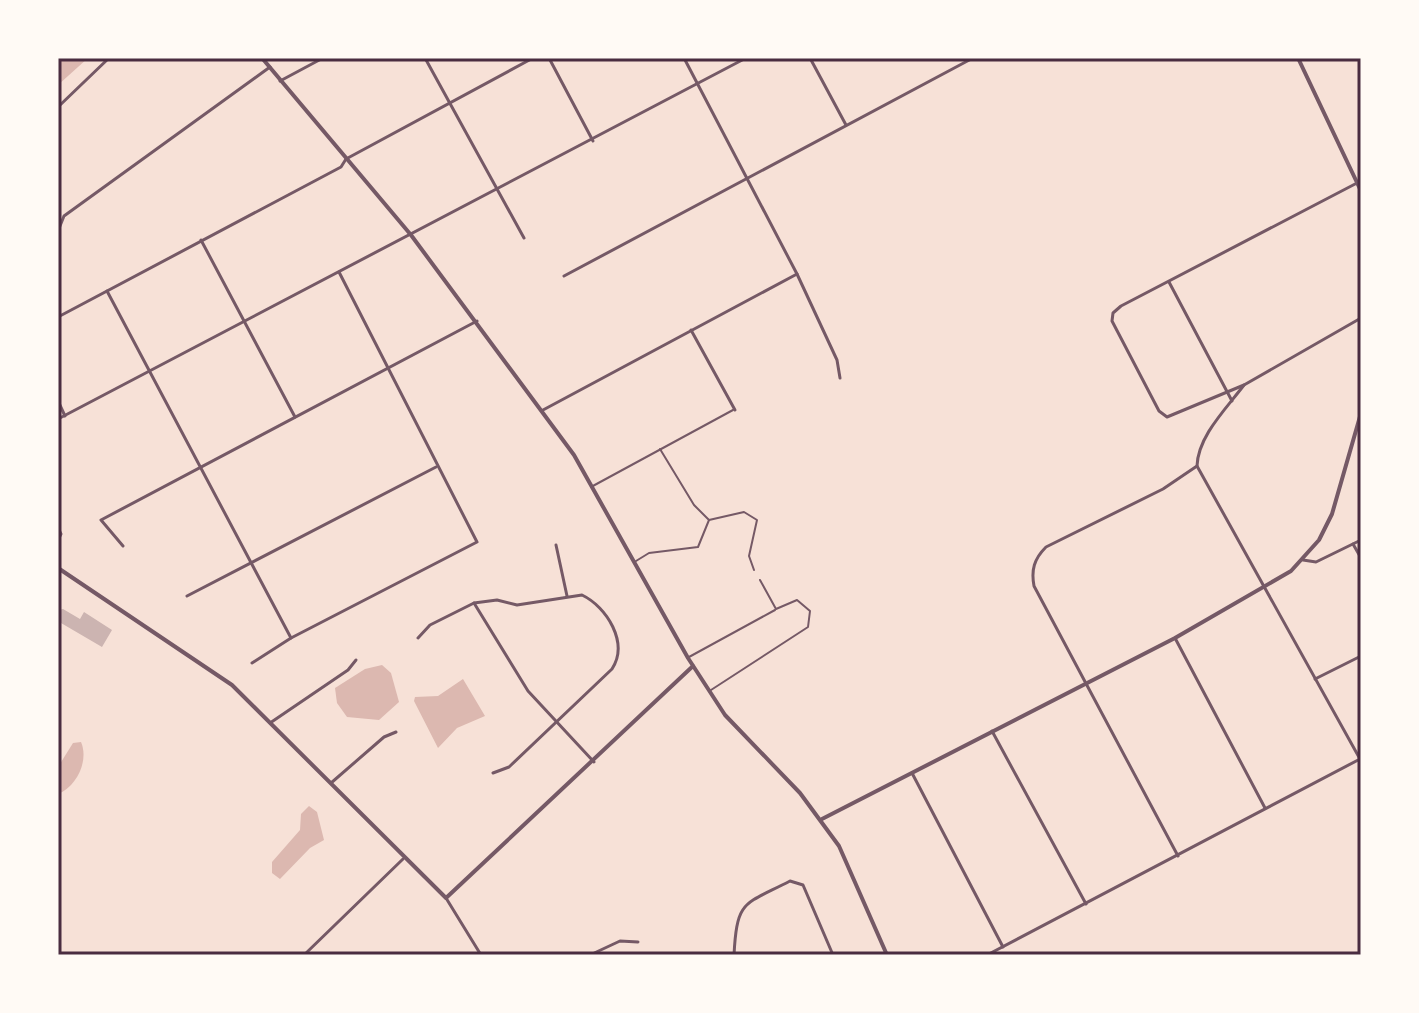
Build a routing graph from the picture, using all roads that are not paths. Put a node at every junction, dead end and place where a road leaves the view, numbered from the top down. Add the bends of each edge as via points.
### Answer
1 (109, 58) edge
2 (262, 58) edge
3 (323, 58) edge
4 (425, 58) edge
5 (533, 58) edge
6 (549, 58) edge
7 (684, 58) edge
8 (746, 58) edge
9 (810, 58) edge
10 (973, 58) edge
11 (1298, 58) edge
12 (270, 67) junction
13 (280, 81) junction
14 (698, 85) junction
15 (449, 103) junction
16 (58, 107) edge
17 (846, 126) junction
18 (593, 141) junction
19 (346, 159) junction
20 (747, 177) junction
21 (1357, 183) junction
22 (499, 190) junction
23 (1361, 191) edge
24 (58, 210) edge
25 (64, 216) junction
26 (58, 231) edge
27 (411, 235) junction
28 (524, 238) dead end
29 (201, 240) junction
30 (339, 272) junction
31 (797, 274) junction
32 (564, 276) dead end
33 (1169, 282) junction
34 (107, 291) junction
35 (58, 317) edge
36 (1361, 318) edge
37 (477, 321) junction
38 (244, 322) junction
39 (691, 330) junction
40 (389, 367) junction
41 (150, 372) junction
42 (840, 378) dead end
43 (1244, 385) junction
44 (1226, 390) junction
45 (58, 401) edge
46 (1232, 401) junction
47 (543, 410) junction
48 (735, 410) joint
49 (1361, 413) edge
50 (65, 416) junction
51 (295, 417) junction
52 (58, 419) edge
53 (660, 449) junction
54 (438, 466) junction
55 (1197, 466) junction
56 (200, 467) junction
57 (591, 487) junction
58 (709, 520) junction
59 (58, 528) edge
60 (58, 540) edge
61 (1361, 540) edge
62 (1353, 544) junction
63 (556, 545) dead end
64 (123, 546) dead end
65 (1361, 558) edge
66 (1303, 560) junction
67 (635, 561) junction
68 (251, 563) junction
69 (58, 568) edge
70 (754, 570) dead end
71 (760, 580) dead end
72 (1264, 589) junction
73 (187, 596) dead end
74 (567, 596) junction
75 (474, 603) junction
76 (776, 609) junction
77 (291, 638) junction
78 (418, 638) dead end
79 (1175, 638) junction
80 (1361, 656) edge
81 (688, 658) junction
82 (356, 660) dead end
83 (252, 663) dead end
84 (693, 666) junction
85 (1315, 679) junction
86 (1086, 684) junction
87 (710, 691) junction
88 (270, 723) junction
89 (556, 724) junction
90 (992, 731) junction
91 (396, 732) dead end
92 (1360, 759) edge
93 (594, 762) junction
94 (493, 773) dead end
95 (912, 773) junction
96 (331, 783) junction
97 (1266, 810) junction
98 (822, 819) junction
99 (1178, 856) junction
100 (403, 859) junction
101 (446, 898) junction
102 (1086, 904) junction
103 (638, 942) dead end
104 (1003, 947) junction
105 (304, 955) edge
106 (481, 955) edge
107 (590, 955) edge
108 (734, 955) edge
109 (833, 955) edge
110 (887, 955) edge
111 (987, 955) edge

1 - 16 street
2 - 12 street
3 - 13 street
4 - 15 street
5 - 15 street
6 - 18 street
7 - 14 street
8 - 14 street
9 - 17 street
10 - 17 street
11 - 21 street
12 - 13 street
12 - 25 street
13 - 19 street
14 - 18 street
14 - 20 street
15 - 19 street
15 - 22 street
17 - 20 street
18 - 22 street
19 - 27 street
19 - 29 street via 341,167
20 - 31 street
20 - 32 street
21 - 23 street
21 - 33 street
22 - 27 street
22 - 28 street
24 - 25 street
25 - 26 street
27 - 30 street
27 - 37 street
29 - 34 street
29 - 38 street
30 - 38 street
30 - 40 street
31 - 39 street
31 - 42 street via 837,360
33 - 44 street
33 - 44 street via 1113,313 1112,321 1159,411 1167,417
34 - 35 street
34 - 41 street
36 - 43 street
37 - 40 street
37 - 47 street
38 - 41 street
38 - 51 street
39 - 47 street
39 - 48 street
40 - 51 street
40 - 54 street
41 - 50 street
41 - 56 street
43 - 44 street
43 - 46 street
44 - 46 street
45 - 50 street
46 - 55 street via 1197,453
47 - 57 street
48 - 53 lane
49 - 66 street via 1332,514
50 - 52 street
51 - 56 street
53 - 57 lane
53 - 58 lane
54 - 68 street
54 - 77 street via 477,542
55 - 72 street
55 - 86 street via 1039,554 1034,586
56 - 64 street via 101,520
56 - 68 street
57 - 67 street
58 - 67 lane via 698,547 649,553
58 - 70 lane via 744,512 757,520 749,556
59 - 60 street
61 - 62 street
62 - 65 street
62 - 66 street via 1316,562
63 - 74 street
66 - 72 street
67 - 81 street
68 - 73 street
68 - 77 street
69 - 88 street via 232,685
71 - 76 lane
72 - 79 street
72 - 85 street
74 - 75 street via 517,605 497,600
74 - 89 street via 582,595 600,607 620,652 612,669
75 - 78 street via 430,625
75 - 89 street via 498,647
76 - 81 lane
76 - 87 lane via 803,602 810,611 808,627
77 - 83 street
79 - 86 street
79 - 97 street
80 - 85 street
81 - 84 street
82 - 88 street
84 - 87 street
84 - 93 street
85 - 92 street
86 - 90 street
86 - 99 street
87 - 98 street via 725,715
88 - 96 street
89 - 93 street
89 - 94 street via 509,767
90 - 95 street
90 - 102 street
91 - 96 street
92 - 97 street
93 - 101 street
95 - 98 street
95 - 104 street
96 - 100 street
97 - 99 street
98 - 110 street
99 - 102 street
100 - 101 street
100 - 105 street
101 - 106 street
102 - 104 street
103 - 107 street via 620,941
104 - 111 street
108 - 109 street via 741,908 790,881 803,885

